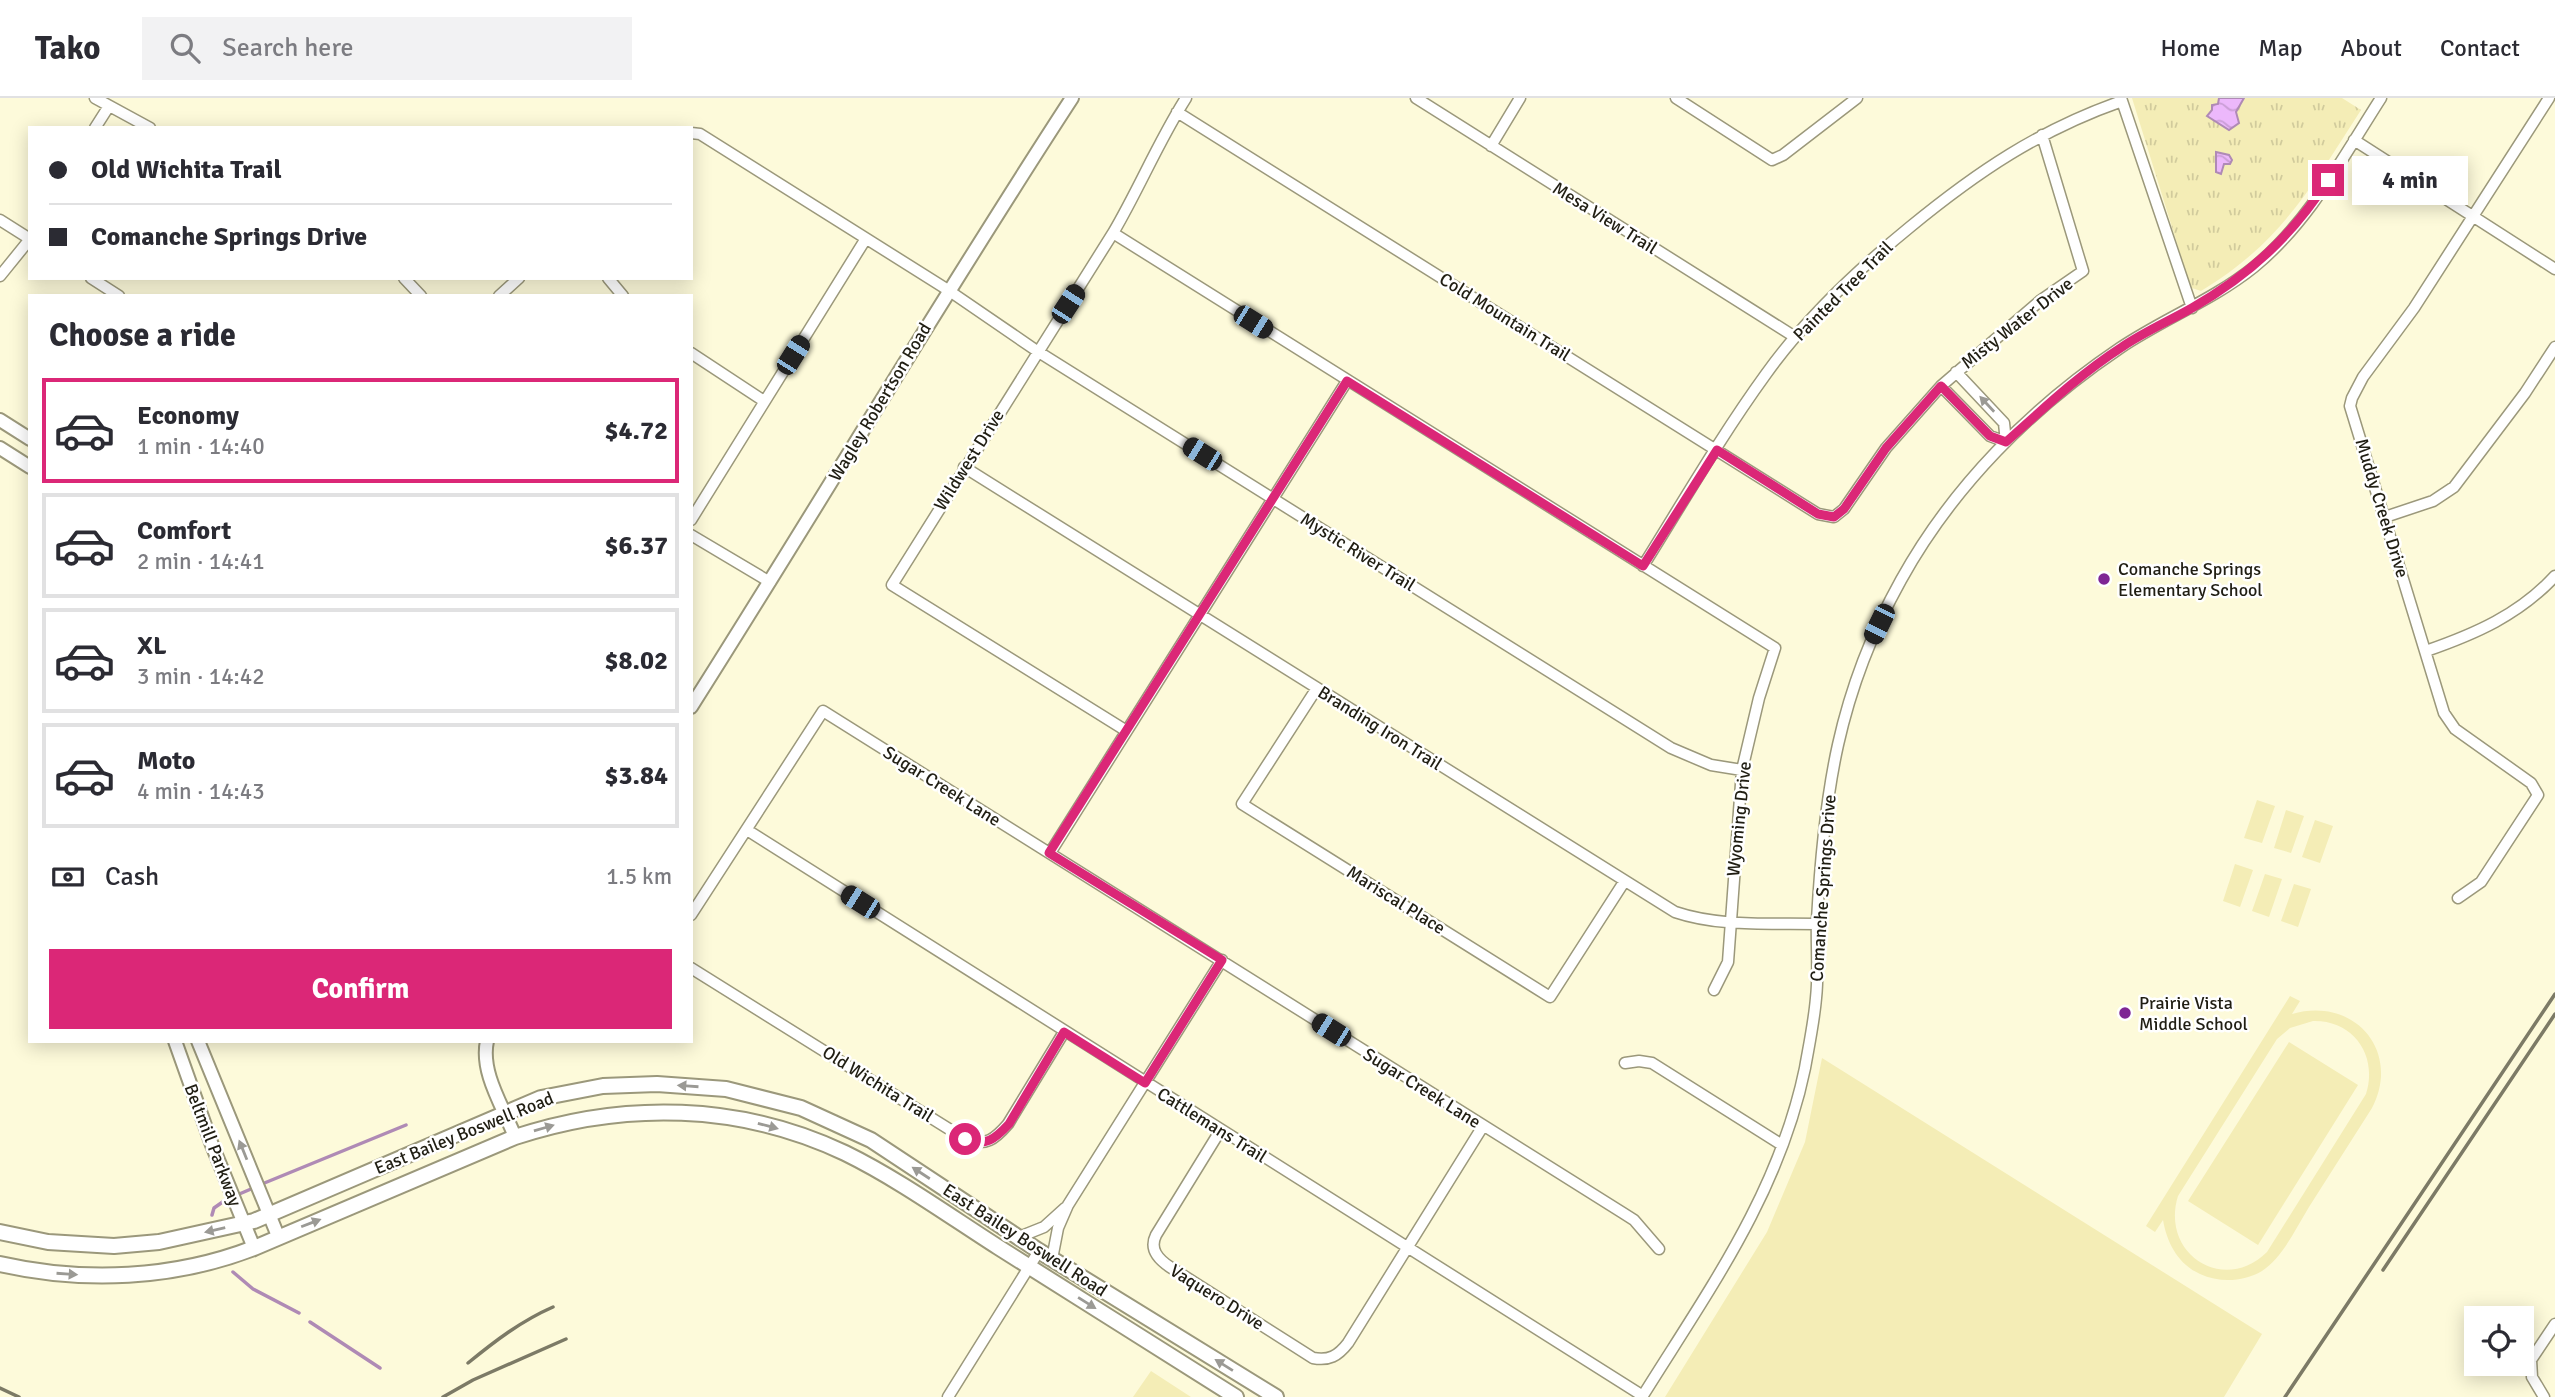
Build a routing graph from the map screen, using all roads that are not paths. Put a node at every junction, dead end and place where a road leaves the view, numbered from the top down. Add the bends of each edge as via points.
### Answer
1 (95, 98) edge
2 (1072, 98) edge
3 (1186, 98) edge
4 (1416, 98) edge
5 (1520, 98) edge
6 (1676, 98) edge
7 (1857, 98) edge
8 (2381, 98) edge
9 (2549, 98) edge
10 (2122, 99) edge
11 (1689, 101) edge
12 (109, 106) junction
13 (1177, 112) junction
14 (96, 126) edge
15 (146, 126) edge
16 (693, 132) edge
17 (2042, 135) junction
18 (2354, 140) junction
19 (1491, 146) junction
20 (2474, 215) junction
21 (0, 220) edge
22 (1113, 233) junction
23 (28, 238) edge
24 (865, 240) junction
25 (28, 241) edge
26 (2555, 269) edge
27 (0, 276) edge
28 (94, 280) edge
29 (406, 280) edge
30 (517, 280) edge
31 (610, 280) edge
32 (948, 290) junction
33 (115, 294) edge
34 (419, 294) edge
35 (501, 294) edge
36 (621, 294) edge
37 (2192, 308) junction
38 (1795, 337) junction
39 (2555, 347) edge
40 (1037, 351) junction
41 (693, 354) edge
42 (1956, 372) junction
43 (1347, 381) junction
44 (1941, 386) junction
45 (764, 401) junction
46 (0, 420) edge
47 (28, 438) edge
48 (2006, 442) junction
49 (0, 448) edge
50 (1717, 450) junction
51 (28, 466) edge
52 (964, 467) junction
53 (1273, 499) junction
54 (693, 517) edge
55 (1834, 517) joint
56 (2385, 517) junction
57 (693, 535) edge
58 (1643, 566) junction
59 (2555, 576) edge
60 (770, 582) junction
61 (1198, 614) junction
62 (2426, 650) junction
63 (1317, 688) junction
64 (693, 704) edge
65 (1125, 730) junction
66 (1742, 770) junction
67 (747, 830) junction
68 (1049, 853) junction
69 (1624, 882) junction
70 (2458, 898) dead end
71 (693, 912) edge
72 (1730, 922) junction
73 (1817, 924) junction
74 (1222, 960) junction
75 (693, 969) edge
76 (1714, 990) dead end
77 (1064, 1032) junction
78 (176, 1043) edge
79 (199, 1043) edge
80 (487, 1043) edge
81 (1625, 1063) dead end
82 (1145, 1083) junction
83 (506, 1113) junction
84 (1483, 1126) junction
85 (1220, 1131) junction
86 (515, 1137) junction
87 (1782, 1145) junction
88 (1068, 1205) junction
89 (269, 1214) junction
90 (243, 1223) junction
91 (0, 1232) edge
92 (278, 1236) junction
93 (1019, 1237) junction
94 (254, 1248) junction
95 (1406, 1248) junction
96 (1658, 1249) dead end
97 (1039, 1251) junction
98 (1052, 1259) junction
99 (0, 1264) edge
100 (1029, 1266) junction
101 (2555, 1324) edge
102 (948, 1397) edge
103 (1236, 1397) edge
104 (1276, 1397) edge
105 (1642, 1397) edge
106 (2544, 1397) edge

1 - 12 street
2 - 32 street, Wagley Robertson Road
3 - 13 street, Wildwest Drive
4 - 19 street, Mesa View Trail
5 - 19 street
6 - 11 street
7 - 11 street via 1772,160
8 - 18 street, Comanche Springs Drive
9 - 20 street, Muddy Creek Drive
10 - 17 street, Painted Tree Trail
10 - 37 street
12 - 14 street
12 - 15 street
13 - 22 street, Wildwest Drive
13 - 50 street, Cold Mountain Trail
16 - 24 street, Mystic River Trail
17 - 38 street, Painted Tree Trail via 1970,180 1896,238 1842,286
17 - 42 street, Misty Water Drive via 2083,271
18 - 20 street
18 - 37 street, Comanche Springs Drive via 2283,240 2242,276
19 - 38 street, Mesa View Trail
20 - 26 street
20 - 56 street, Muddy Creek Drive via 2352,398 2350,407
21 - 23 street
22 - 40 street, Wildwest Drive
22 - 43 street
24 - 32 street, Mystic River Trail
24 - 45 street
25 - 27 street
28 - 33 street
29 - 34 street
30 - 35 street
31 - 36 street
32 - 40 street, Mystic River Trail
32 - 60 street, Wagley Robertson Road
37 - 48 street, Comanche Springs Drive via 2123,346
38 - 50 street, Painted Tree Trail
39 - 56 street via 2454,487 2433,501
40 - 52 street, Wildwest Drive
40 - 53 street, Mystic River Trail
41 - 45 street
42 - 44 street, Misty Water Drive
48 -> 42 street via 2004,423
43 - 53 street
43 - 58 street
44 - 48 street via 1990,436
44 - 55 street, Misty Water Drive
45 - 54 street
46 - 47 street
48 - 73 street, Comanche Springs Drive via 1968,482 1924,541 1861,662 1830,781
49 - 51 street
50 - 55 street, Cold Mountain Trail via 1818,514
50 - 58 street, Painted Tree Trail
52 - 61 street, Branding Iron Trail
52 - 65 street, Wildwest Drive via 892,585
53 - 61 street
53 - 66 street, Mystic River Trail via 1671,748 1711,765
56 - 62 street, Muddy Creek Drive
57 - 60 street
58 - 66 street, Wyoming Drive via 1775,648
59 - 62 street via 2529,600 2484,629
60 - 64 street, Wagley Robertson Road
61 - 63 street, Branding Iron Trail
61 - 65 street
62 - 70 street, Muddy Creek Drive via 2444,713 2455,729 2531,783 2538,795 2482,882
63 - 69 street, Branding Iron Trail
63 - 69 street, Mariscal Place via 1242,804 1550,997
65 - 68 street
66 - 72 street, Wyoming Drive
67 - 68 street, Sugar Creek Lane via 823,712
67 - 71 street
67 - 77 street, Cattlemans Trail
68 - 74 street, Sugar Creek Lane
69 - 72 street, Branding Iron Trail via 1675,912
72 - 73 street, Branding Iron Trail
72 - 76 street, Wyoming Drive via 1728,962
73 - 87 street, Comanche Springs Drive via 1814,1019 1800,1090
74 - 82 street
74 - 84 street, Sugar Creek Lane
75 - 77 street, Old Wichita Trail via 977,1144 999,1135 1009,1124
77 - 82 street, Cattlemans Trail
78 - 90 street, Beltmill Parkway
89 -> 79 street, Beltmill Parkway
80 - 83 street via 489,1073
81 - 87 street via 1652,1063
82 - 85 street, Cattlemans Trail
82 - 88 street
83 - 86 street
83 - 89 main road, East Bailey Boswell Road
93 -> 83 main road, East Bailey Boswell Road via 871,1140 776,1100 695,1086 603,1086 541,1098
84 - 95 street
84 - 96 street, Sugar Creek Lane via 1633,1220
85 - 95 street, Cattlemans Trail
85 - 95 street, Vaquero Drive via 1156,1235 1154,1251 1159,1260 1313,1358 1340,1353
92 -> 86 main road, East Bailey Boswell Road
86 -> 100 main road, East Bailey Boswell Road via 582,1118 652,1111 713,1115 774,1127 866,1164
87 - 105 street, Comanche Springs Drive via 1740,1240
88 - 93 street via 1044,1227
88 - 98 street
89 - 90 main road, East Bailey Boswell Road
89 - 92 street, Beltmill Parkway
90 -> 91 main road, East Bailey Boswell Road via 159,1242 114,1246 48,1242
90 - 94 street, Beltmill Parkway
92 - 94 main road, East Bailey Boswell Road
93 - 97 main road, East Bailey Boswell Road
99 -> 94 main road, East Bailey Boswell Road via 67,1275 141,1274 212,1262
95 - 105 street, Cattlemans Trail
97 - 98 main road, East Bailey Boswell Road
97 - 100 street
104 -> 98 main road, East Bailey Boswell Road
100 - 102 street
100 -> 103 main road, East Bailey Boswell Road
101 - 106 street via 2531,1360 2532,1377

